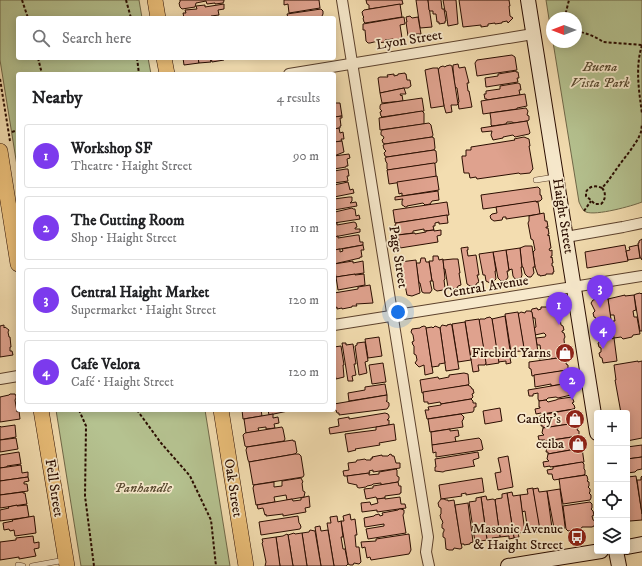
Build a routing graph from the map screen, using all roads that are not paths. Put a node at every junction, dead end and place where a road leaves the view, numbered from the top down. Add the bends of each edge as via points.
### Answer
1 (155, 0) edge
2 (342, 0) edge
3 (528, 0) edge
4 (158, 16) edge
5 (533, 34) junction
6 (164, 60) edge
7 (353, 64) junction
8 (167, 72) edge
9 (302, 72) edge
10 (6, 150) edge
11 (556, 177) junction
12 (536, 180) dead end
13 (642, 223) edge
14 (566, 237) junction
15 (16, 245) edge
16 (642, 276) edge
17 (574, 287) junction
18 (393, 316) junction
19 (336, 325) edge
20 (16, 376) edge
21 (0, 379) edge
22 (41, 412) edge
23 (221, 412) edge
24 (594, 414) edge
25 (642, 544) edge
26 (630, 546) edge
27 (594, 552) edge
28 (617, 554) edge
29 (66, 563) edge
30 (36, 566) edge
31 (246, 566) edge
32 (429, 566) edge
33 (508, 566) edge
34 (619, 566) edge

1 - 4 main road
2 - 7 street, Page Street
3 - 5 street, Haight Street
5 - 7 street, Lyon Street
5 - 11 street, Haight Street
6 - 8 main road
7 - 9 street, Lyon Street
7 - 18 street, Page Street
10 - 15 main road
11 - 12 lane
11 - 14 street, Haight Street
13 - 14 street
14 - 17 street, Haight Street
16 - 17 street, Central Avenue
17 - 18 street, Central Avenue
17 - 24 street, Haight Street
18 - 19 street, Central Avenue
18 - 32 street, Page Street via 428,537 426,552
20 - 21 street
22 - 29 main road, Fell Street
23 - 31 main road, Oak Street
25 - 26 street
27 - 33 street
28 - 34 street
29 - 30 lane

